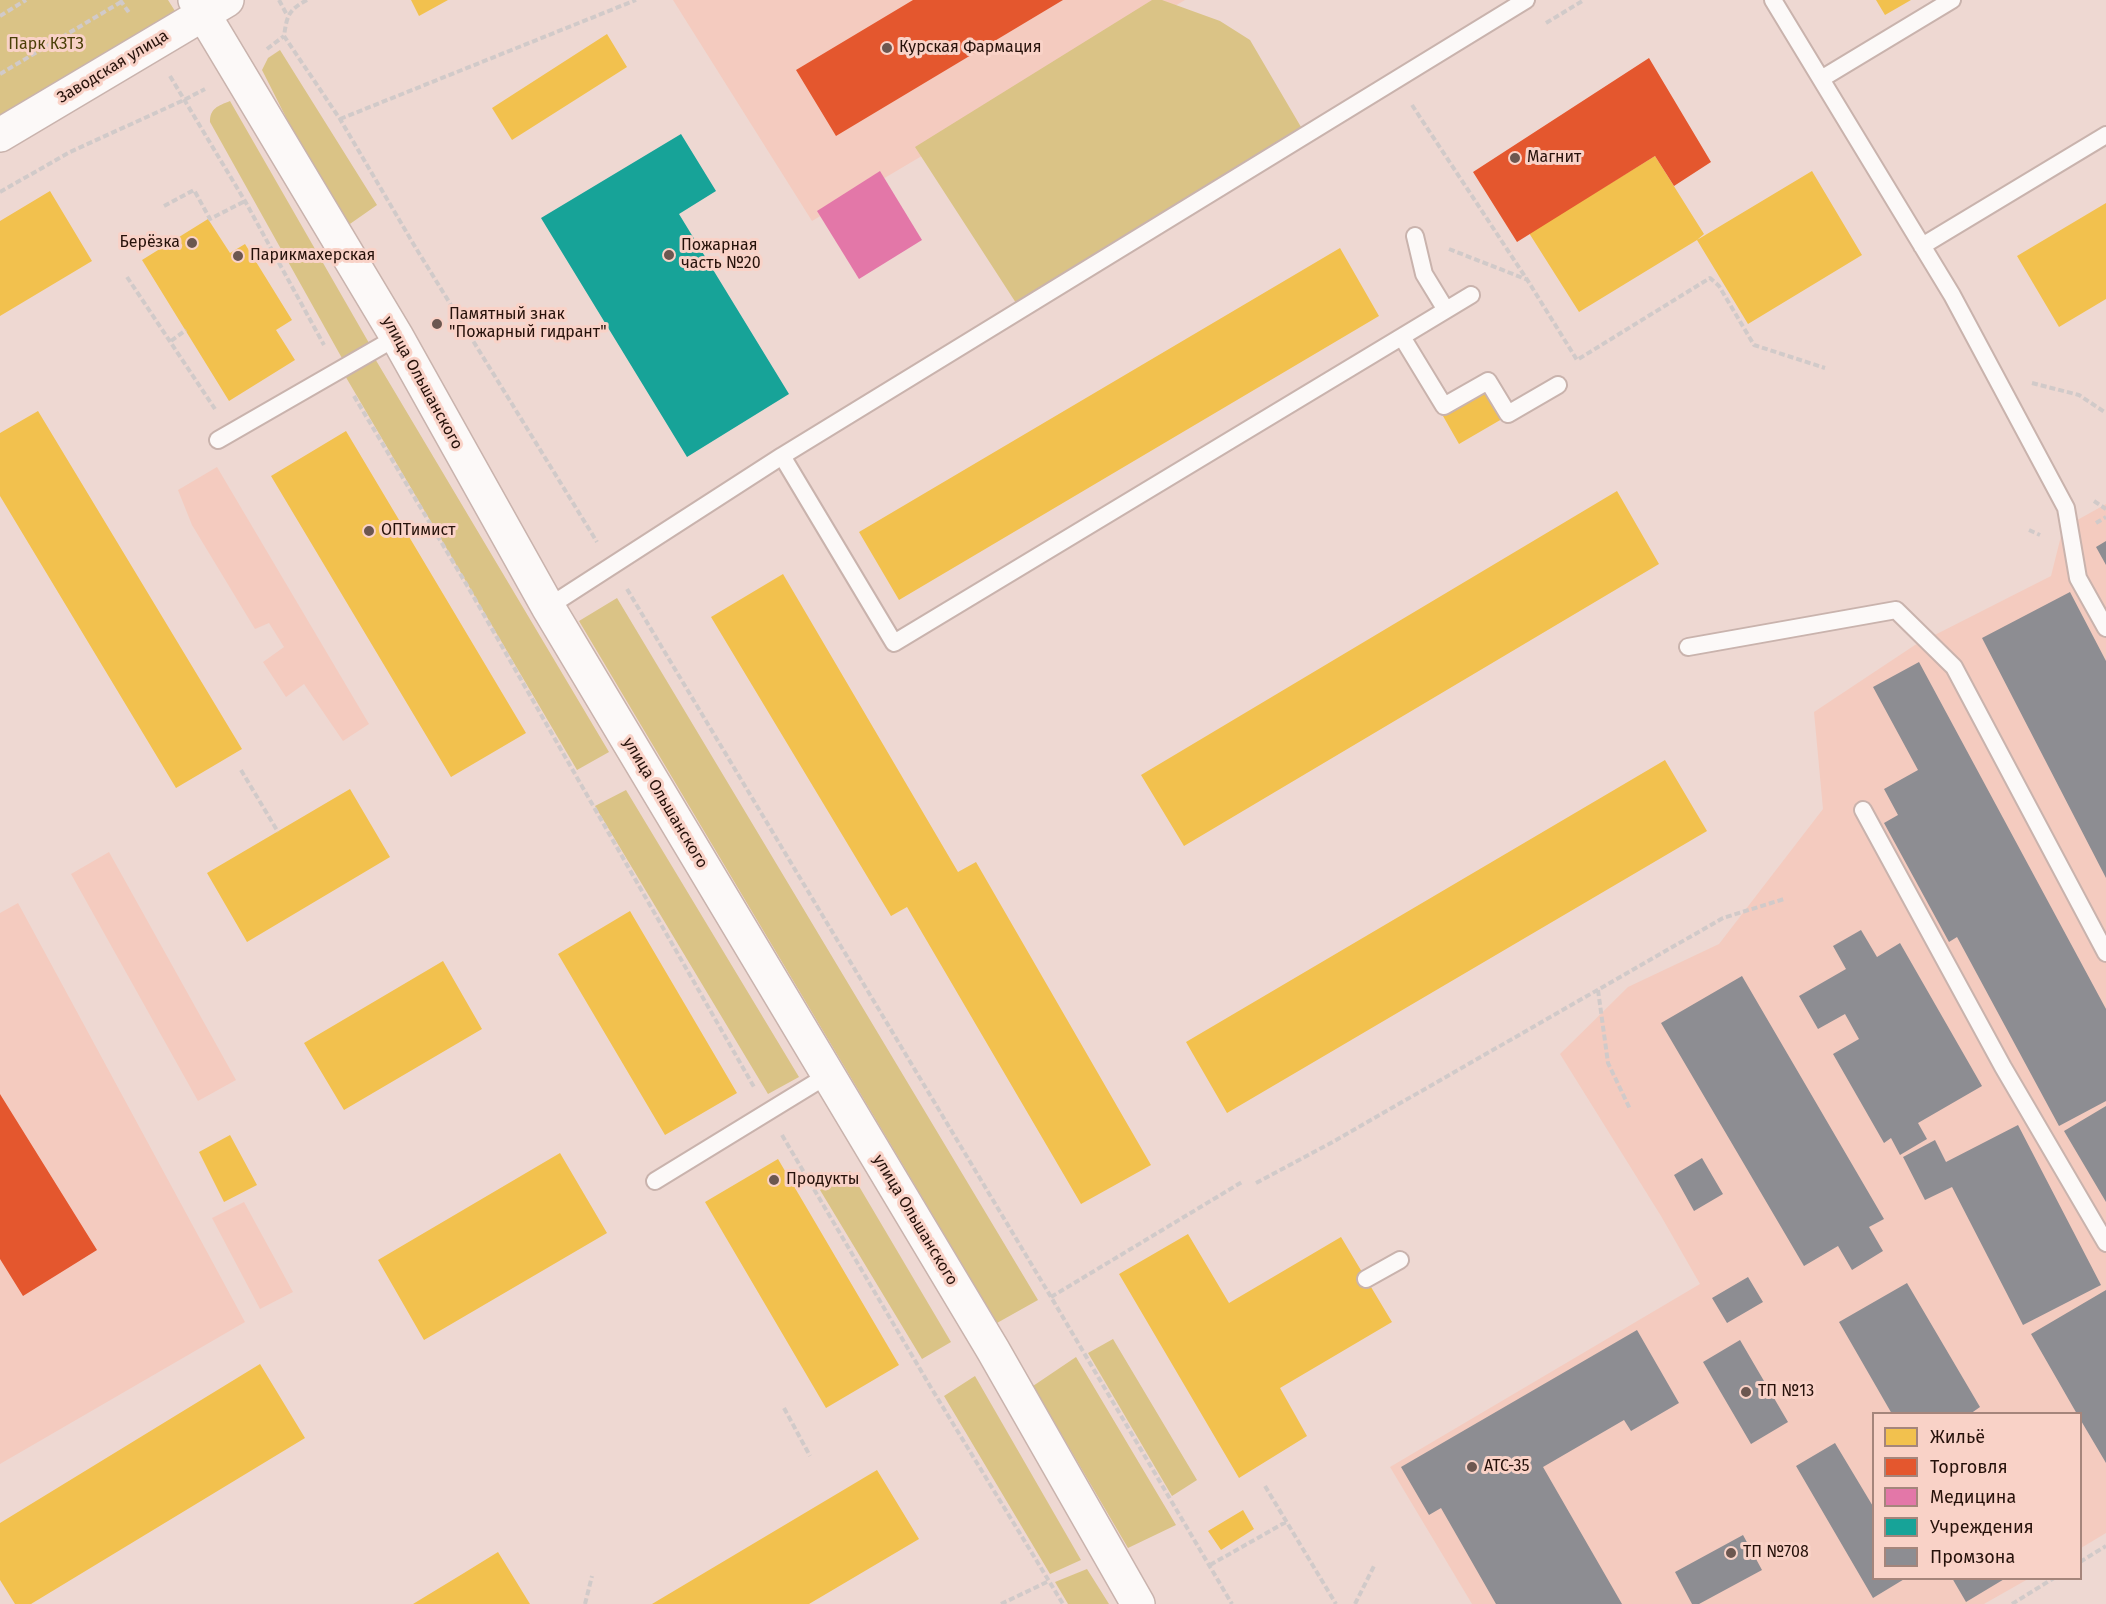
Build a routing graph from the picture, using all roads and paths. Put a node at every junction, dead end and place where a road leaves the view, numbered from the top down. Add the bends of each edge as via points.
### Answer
1 (26, 0) edge
2 (279, 0) edge
3 (307, 0) edge
4 (636, 0) edge
5 (1527, 0) edge
6 (1773, 0) edge
7 (1952, 0) edge
8 (121, 1) edge
9 (209, 4) edge
10 (287, 15) junction
11 (0, 16) edge
12 (284, 36) junction
13 (151, 44) junction
14 (238, 71) junction
15 (0, 74) edge
16 (1821, 80) junction
17 (184, 100) junction
18 (1412, 105) dead end
19 (340, 119) junction
20 (0, 135) edge
21 (2106, 135) edge
22 (0, 192) edge
23 (245, 201) junction
24 (164, 206) dead end
25 (1414, 236) joint
26 (1922, 246) junction
27 (127, 277) dead end
28 (1528, 280) junction
29 (1471, 295) dead end
30 (1446, 310) junction
31 (186, 330) dead end
32 (1402, 336) junction
33 (397, 337) junction
34 (171, 341) junction
35 (326, 348) dead end
36 (1825, 368) dead end
37 (2025, 380) dead end
38 (1558, 385) dead end
39 (349, 388) dead end
40 (216, 410) dead end
41 (2106, 413) edge
42 (218, 441) dead end
43 (782, 456) junction
44 (612, 566) junction
45 (548, 607) junction
46 (2106, 628) edge
47 (1688, 647) dead end
48 (241, 770) dead end
49 (1863, 810) dead end
50 (278, 832) dead end
51 (1784, 899) dead end
52 (2106, 953) edge
53 (1598, 990) junction
54 (828, 1075) junction
55 (1630, 1108) dead end
56 (768, 1111) junction
57 (655, 1181) dead end
58 (1242, 1182) dead end
59 (1256, 1183) dead end
60 (2106, 1243) edge
61 (1400, 1260) dead end
62 (1366, 1279) dead end
63 (1051, 1297) junction
64 (784, 1408) dead end
65 (810, 1456) dead end
66 (1265, 1486) dead end
67 (1286, 1522) junction
68 (2106, 1546) edge
69 (2082, 1561) edge
70 (1376, 1564) dead end
71 (1210, 1565) junction
72 (592, 1576) dead end
73 (2051, 1580) edge
74 (1049, 1581) junction
75 (585, 1604) edge
76 (1001, 1604) edge
77 (1063, 1604) edge
78 (1138, 1604) edge
79 (1232, 1604) edge
80 (1336, 1604) edge
81 (1355, 1604) edge
82 (2012, 1604) edge

1 - 11 path
2 - 10 path
3 - 10 path
4 - 19 path
5 - 43 lane
6 - 16 lane
7 - 16 lane
8 - 13 path
8 - 15 path
9 - 13 street, Заводская улица
9 - 14 street, улица Ольшанского
10 - 12 path
12 - 14 path
12 - 19 path
13 - 17 path
13 - 20 street, Заводская улица
14 - 17 path
14 - 33 street, улица Ольшанского
16 - 26 lane
17 - 22 path via 70,152
17 - 23 path
18 - 28 path
19 - 44 path
21 - 26 lane
23 - 24 path via 210,219 194,190
23 - 35 path
25 - 28 path
25 - 30 lane via 1424,274
26 - 46 lane via 2066,508 2078,578
27 - 34 path
28 - 36 path via 1577,360 1710,278 1719,286 1754,345
29 - 30 lane
30 - 32 lane
31 - 34 path
32 - 38 lane via 1444,406 1488,381 1508,414
32 - 43 lane via 894,643
33 - 42 lane
33 - 45 street, улица Ольшанского
34 - 40 path
37 - 41 path via 2079,396
39 - 56 path via 468,586
43 - 44 lane
44 - 45 lane
44 - 63 path
45 - 54 street, улица Ольшанского
47 - 52 lane via 1896,610 1954,667
48 - 50 path
49 - 60 lane via 2003,1066
51 - 53 path via 1723,918
53 - 55 path via 1608,1063
53 - 59 path
54 - 56 lane
54 - 78 street, улица Ольшанского via 993,1350
56 - 57 lane
56 - 74 path
58 - 63 path
61 - 62 lane
63 - 71 path
64 - 65 path
66 - 67 path
67 - 71 path
67 - 80 path
68 - 69 path
70 - 81 path
71 - 79 path
72 - 75 path
73 - 82 path
74 - 76 path
74 - 77 path

